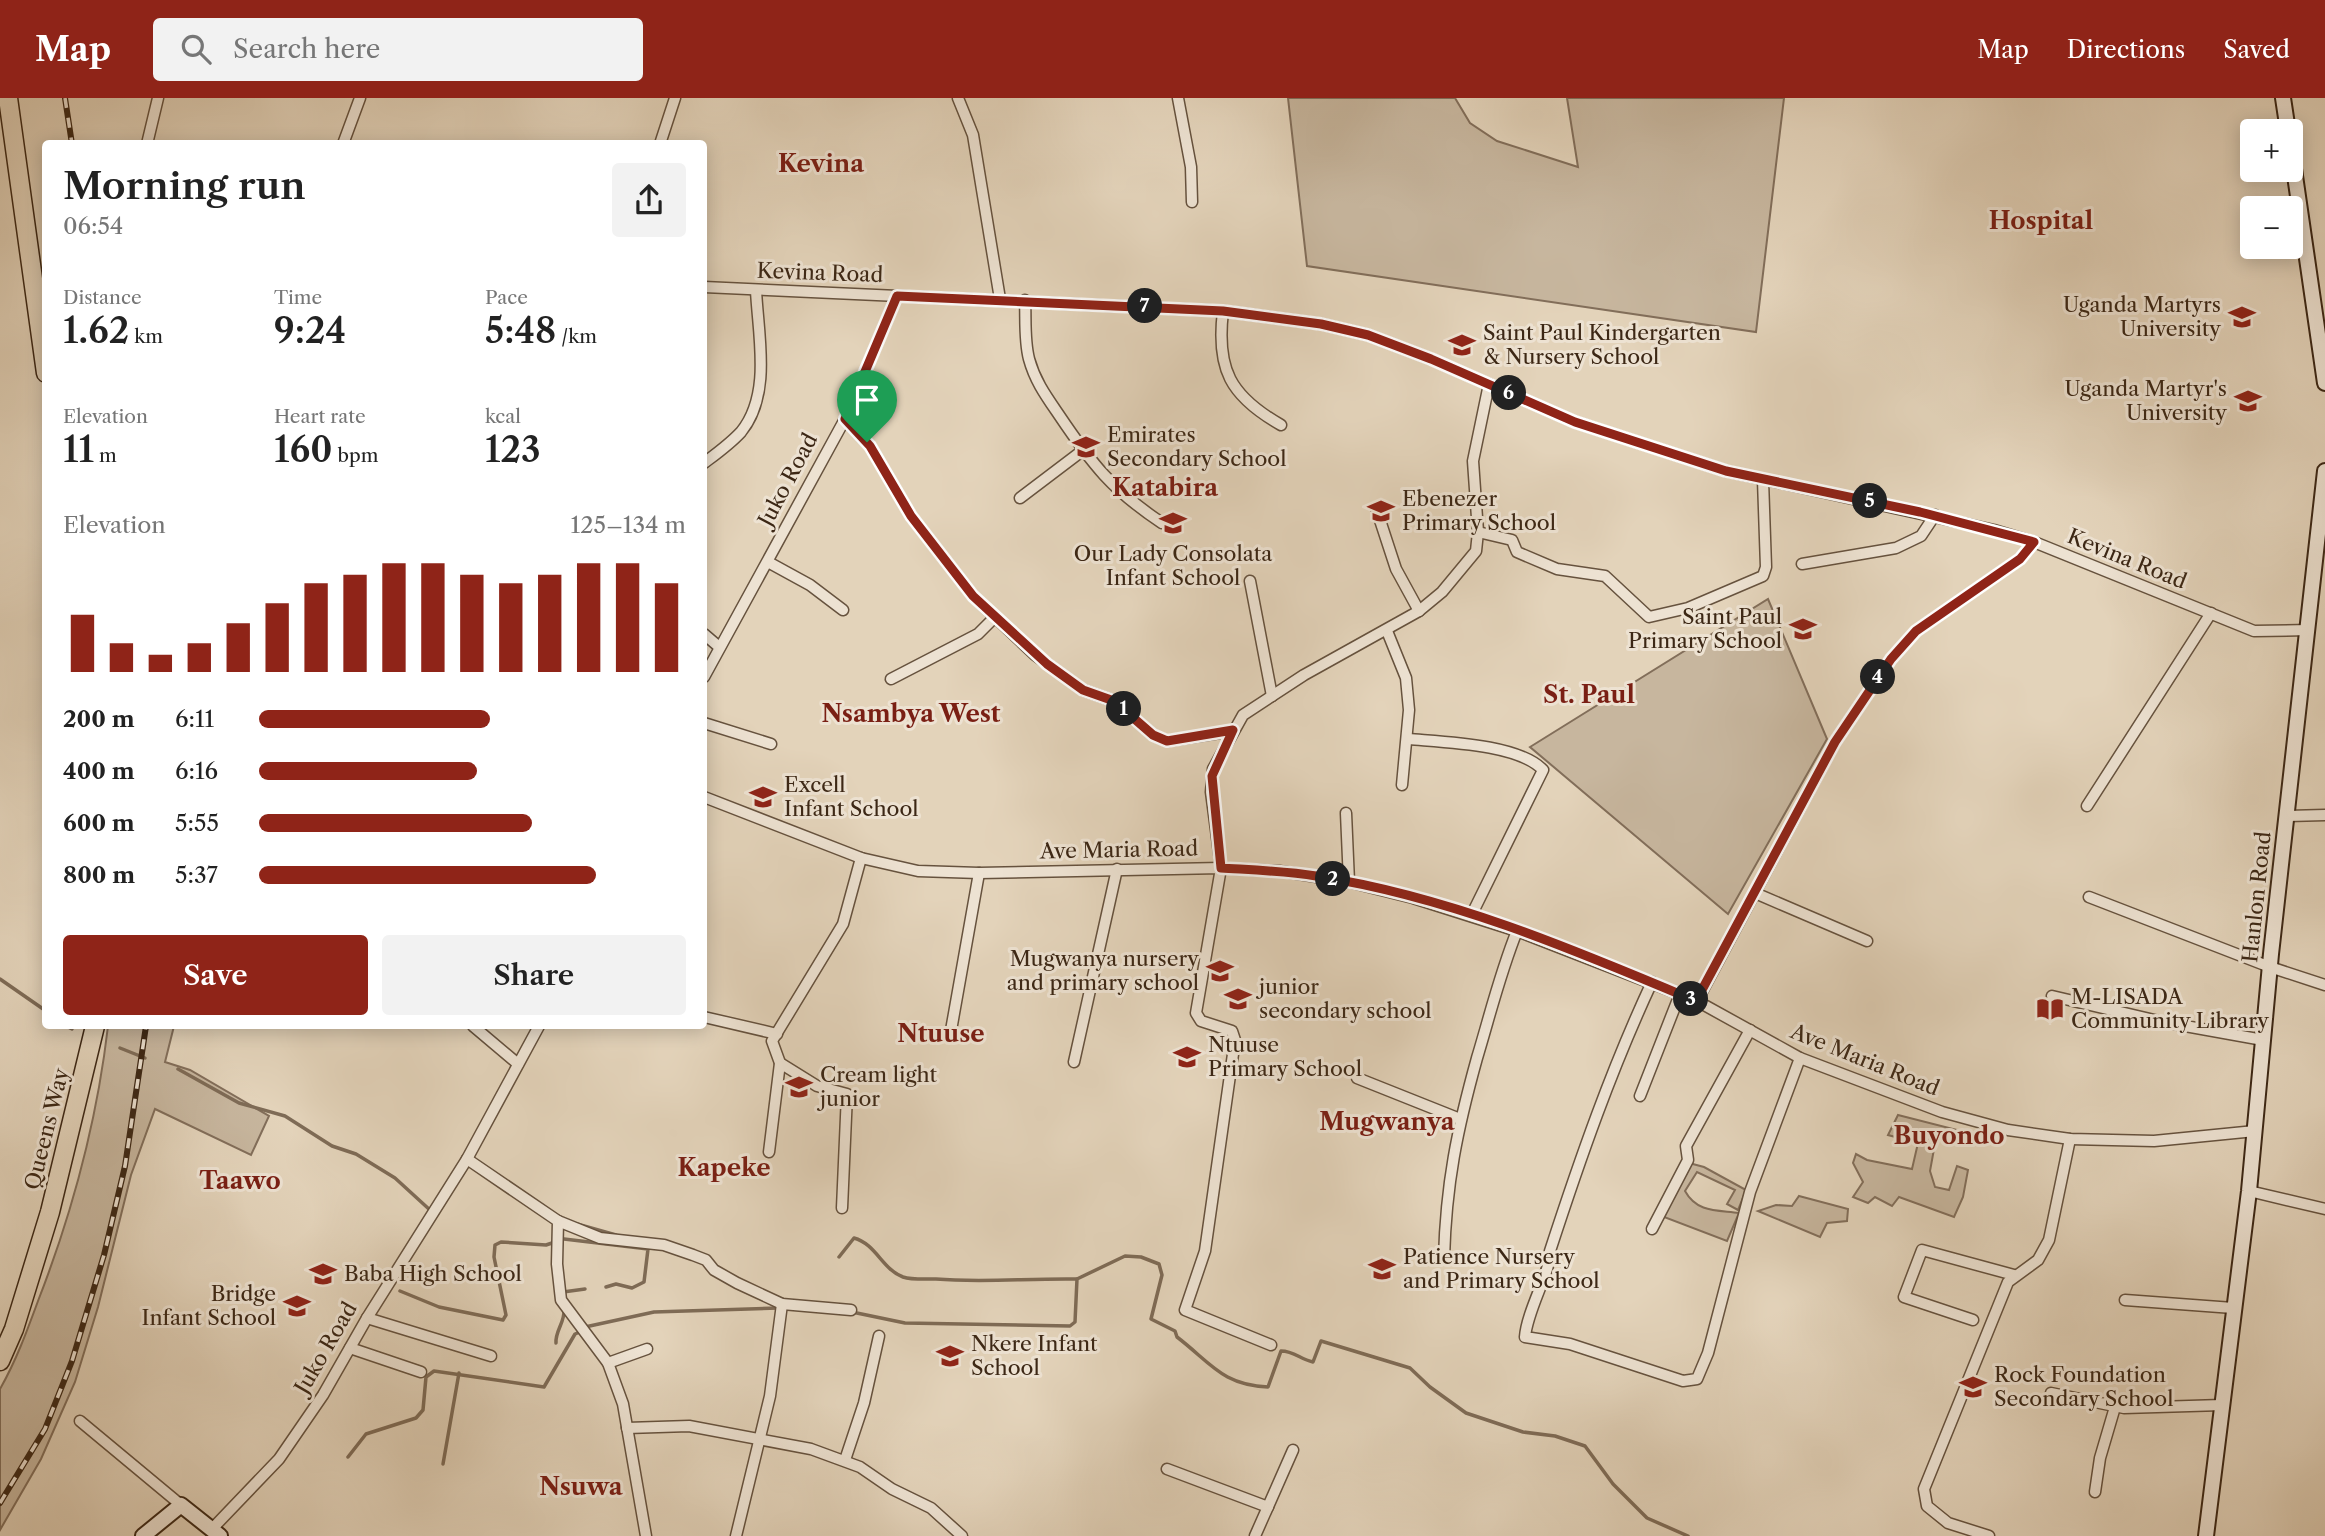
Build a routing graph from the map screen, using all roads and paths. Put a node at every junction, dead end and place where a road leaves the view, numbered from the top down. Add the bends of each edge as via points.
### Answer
1 (8, 98) edge
2 (158, 98) edge
3 (360, 98) edge
4 (675, 98) edge
5 (958, 98) edge
6 (1178, 98) edge
7 (2283, 98) edge
8 (2286, 119) edge
9 (148, 140) edge
10 (344, 140) edge
11 (661, 140) edge
12 (2296, 182) edge
13 (1192, 202) dead end
14 (707, 287) edge
15 (756, 290) junction
16 (897, 296) junction
17 (1000, 299) junction
18 (1025, 300) junction
19 (1223, 311) junction
20 (42, 344) edge
21 (2325, 383) edge
22 (1489, 384) junction
23 (845, 419) junction
24 (1281, 425) dead end
25 (1082, 451) junction
26 (707, 460) edge
27 (2325, 471) edge
28 (1763, 480) junction
29 (1020, 498) dead end
30 (1376, 508) dead end
31 (1935, 515) junction
32 (1162, 523) dead end
33 (1478, 532) junction
34 (2034, 542) junction
35 (768, 562) junction
36 (1802, 564) dead end
37 (1250, 581) dead end
38 (843, 610) dead end
39 (1419, 611) junction
40 (2211, 613) junction
41 (995, 617) junction
42 (2309, 630) junction
43 (1387, 631) junction
44 (707, 637) edge
45 (718, 646) junction
46 (707, 670) edge
47 (891, 680) dead end
48 (1272, 696) junction
49 (707, 724) edge
50 (1233, 730) junction
51 (1409, 739) junction
52 (771, 744) dead end
53 (1402, 785) dead end
54 (707, 798) edge
55 (2087, 806) dead end
56 (1346, 813) dead end
57 (2325, 815) edge
58 (2288, 816) junction
59 (861, 858) junction
60 (1221, 868) junction
61 (1117, 869) junction
62 (979, 873) junction
63 (1349, 882) junction
64 (1755, 893) junction
65 (2089, 897) dead end
66 (1471, 915) junction
67 (1517, 930) junction
68 (1867, 940) dead end
69 (2270, 967) junction
70 (1652, 982) junction
71 (2325, 985) edge
72 (1680, 994) junction
73 (2052, 996) dead end
74 (1696, 1001) junction
75 (707, 1018) edge
76 (94, 1029) edge
77 (477, 1029) edge
78 (537, 1029) edge
79 (1750, 1030) junction
80 (776, 1034) junction
81 (950, 1036) dead end
82 (2263, 1040) junction
83 (1800, 1058) junction
84 (1074, 1062) dead end
85 (780, 1063) junction
86 (518, 1064) junction
87 (1357, 1078) dead end
88 (1640, 1096) dead end
89 (1460, 1119) junction
90 (2255, 1131) junction
91 (2070, 1139) junction
92 (769, 1152) dead end
93 (467, 1159) junction
94 (2249, 1191) junction
95 (842, 1208) dead end
96 (2325, 1209) edge
97 (558, 1221) junction
98 (1652, 1229) dead end
99 (1444, 1258) dead end
100 (2014, 1275) junction
101 (2125, 1300) dead end
102 (782, 1304) junction
103 (2233, 1308) junction
104 (851, 1310) dead end
105 (368, 1318) junction
106 (1973, 1320) dead end
107 (879, 1336) dead end
108 (1271, 1345) dead end
109 (350, 1348) junction
110 (647, 1349) dead end
111 (491, 1356) dead end
112 (0, 1361) edge
113 (608, 1363) junction
114 (421, 1372) dead end
115 (2051, 1393) dead end
116 (2222, 1405) junction
117 (2115, 1407) junction
118 (80, 1421) dead end
119 (627, 1428) junction
120 (759, 1438) junction
121 (1293, 1450) dead end
122 (845, 1460) junction
123 (1167, 1469) dead end
124 (2095, 1492) dead end
125 (181, 1505) junction
126 (1268, 1507) junction
127 (216, 1533) edge
128 (143, 1536) edge
129 (646, 1536) edge
130 (736, 1536) edge
131 (962, 1536) edge
132 (1255, 1536) edge
133 (1989, 1536) edge
134 (2206, 1536) edge

1 - 20 highway
2 - 9 street
3 - 10 street
4 - 11 street
5 - 17 street via 972,135
6 - 13 street via 1191,167
7 - 8 main road
12 - 21 main road
14 - 15 street, Kevina Road
15 - 16 street, Kevina Road
15 - 26 street via 760,389 740,433
16 - 17 street, Kevina Road
16 - 23 street, Juko Road
17 - 18 street, Kevina Road
18 - 19 street, Kevina Road
18 - 25 street via 1028,356 1037,384
19 - 22 street, Kevina Road via 1368,335
19 - 24 street via 1219,343 1230,379 1259,413
22 - 28 street, Kevina Road via 1575,422
22 - 33 street via 1473,461
23 - 35 street, Juko Road
23 - 41 street via 870,446 911,516
25 - 29 street
25 - 32 street via 1120,494
27 - 42 main road, Hanlon Road
28 - 31 street, Kevina Road
28 - 33 street via 1763,576 1688,608 1649,617 1605,576 1543,564 1517,552 1512,540
30 - 39 street via 1396,569
31 - 34 street, Kevina Road
31 - 36 street via 1921,536 1896,548
33 - 39 street via 1476,551 1442,592
34 - 40 street, Kevina Road
34 - 64 street via 2020,559 1916,631 1891,659 1841,732
35 - 38 street
35 - 45 street, Juko Road
37 - 48 street
39 - 43 street
40 - 42 street, Kevina Road via 2253,631
40 - 55 street
41 - 47 street via 978,634
41 - 50 street via 1064,678 1114,701 1153,735 1179,741
42 - 58 main road, Hanlon Road
43 - 48 street
43 - 51 street via 1406,678
44 - 45 street
45 - 46 street, Juko Road
48 - 50 street via 1243,715
49 - 52 street
50 - 60 street via 1212,776
51 - 53 street
51 - 66 street via 1492,748 1543,770
54 - 59 street, Ave Maria Road
56 - 63 street
57 - 58 street
58 - 69 main road, Hanlon Road
59 - 62 street, Ave Maria Road via 918,871
59 - 80 street via 843,924
60 - 61 street, Ave Maria Road
60 - 63 street, Ave Maria Road
60 - 108 street via 1196,1013 1201,1021 1232,1031 1235,1041 1205,1251 1185,1310
61 - 62 street, Ave Maria Road
61 - 84 street
62 - 81 street
63 - 66 street, Ave Maria Road
64 - 68 street
64 - 74 street
65 - 69 street
66 - 67 street, Ave Maria Road
67 - 70 street, Ave Maria Road
67 - 89 street via 1499,975
69 - 71 street
69 - 82 main road, Hanlon Road
70 - 72 street, Ave Maria Road
70 - 83 street via 1618,1055 1579,1160 1525,1337 1570,1344 1683,1381 1696,1379 1708,1353 1750,1192
72 - 74 street, Ave Maria Road
72 - 88 street
73 - 82 street
74 - 79 street, Ave Maria Road
75 - 80 street
76 - 112 highway, Queens Way via 50,1212
77 - 86 street
78 - 86 street, Juko Road
79 - 83 street, Ave Maria Road
79 - 98 street via 1686,1146 1688,1160
80 - 85 street via 772,1044
82 - 90 main road, Hanlon Road
83 - 91 street, Ave Maria Road via 1942,1112 2008,1130
85 - 92 street
85 - 95 street via 817,1086 848,1094
86 - 93 street, Juko Road
87 - 89 street
89 - 99 street via 1447,1182
90 - 91 street, Ave Maria Road via 2154,1141
90 - 94 main road, Hanlon Road
91 - 100 street via 2049,1240 2038,1260
93 - 97 street
93 - 105 street, Juko Road
94 - 96 street
94 - 103 main road, Hanlon Road
97 - 102 street via 600,1238 664,1245 693,1255
97 - 113 street via 561,1300
100 - 106 street via 1922,1250 1905,1297
100 - 133 street via 1924,1489 1927,1506 1948,1522
101 - 103 street
102 - 104 street
102 - 120 street via 770,1396
103 - 116 main road, Hanlon Road
105 - 109 street, Juko Road
105 - 111 street
107 - 122 street
109 - 114 street
109 - 127 street, Juko Road via 279,1459
110 - 113 street
113 - 119 street
115 - 117 street
116 - 117 street
116 - 134 main road, Hanlon Road
117 - 124 street
118 - 125 street
119 - 120 street via 689,1426
119 - 129 street
120 - 122 street
120 - 130 street
121 - 126 street
122 - 131 street via 931,1508
123 - 126 street
125 - 127 main road
125 - 128 main road
126 - 132 street

